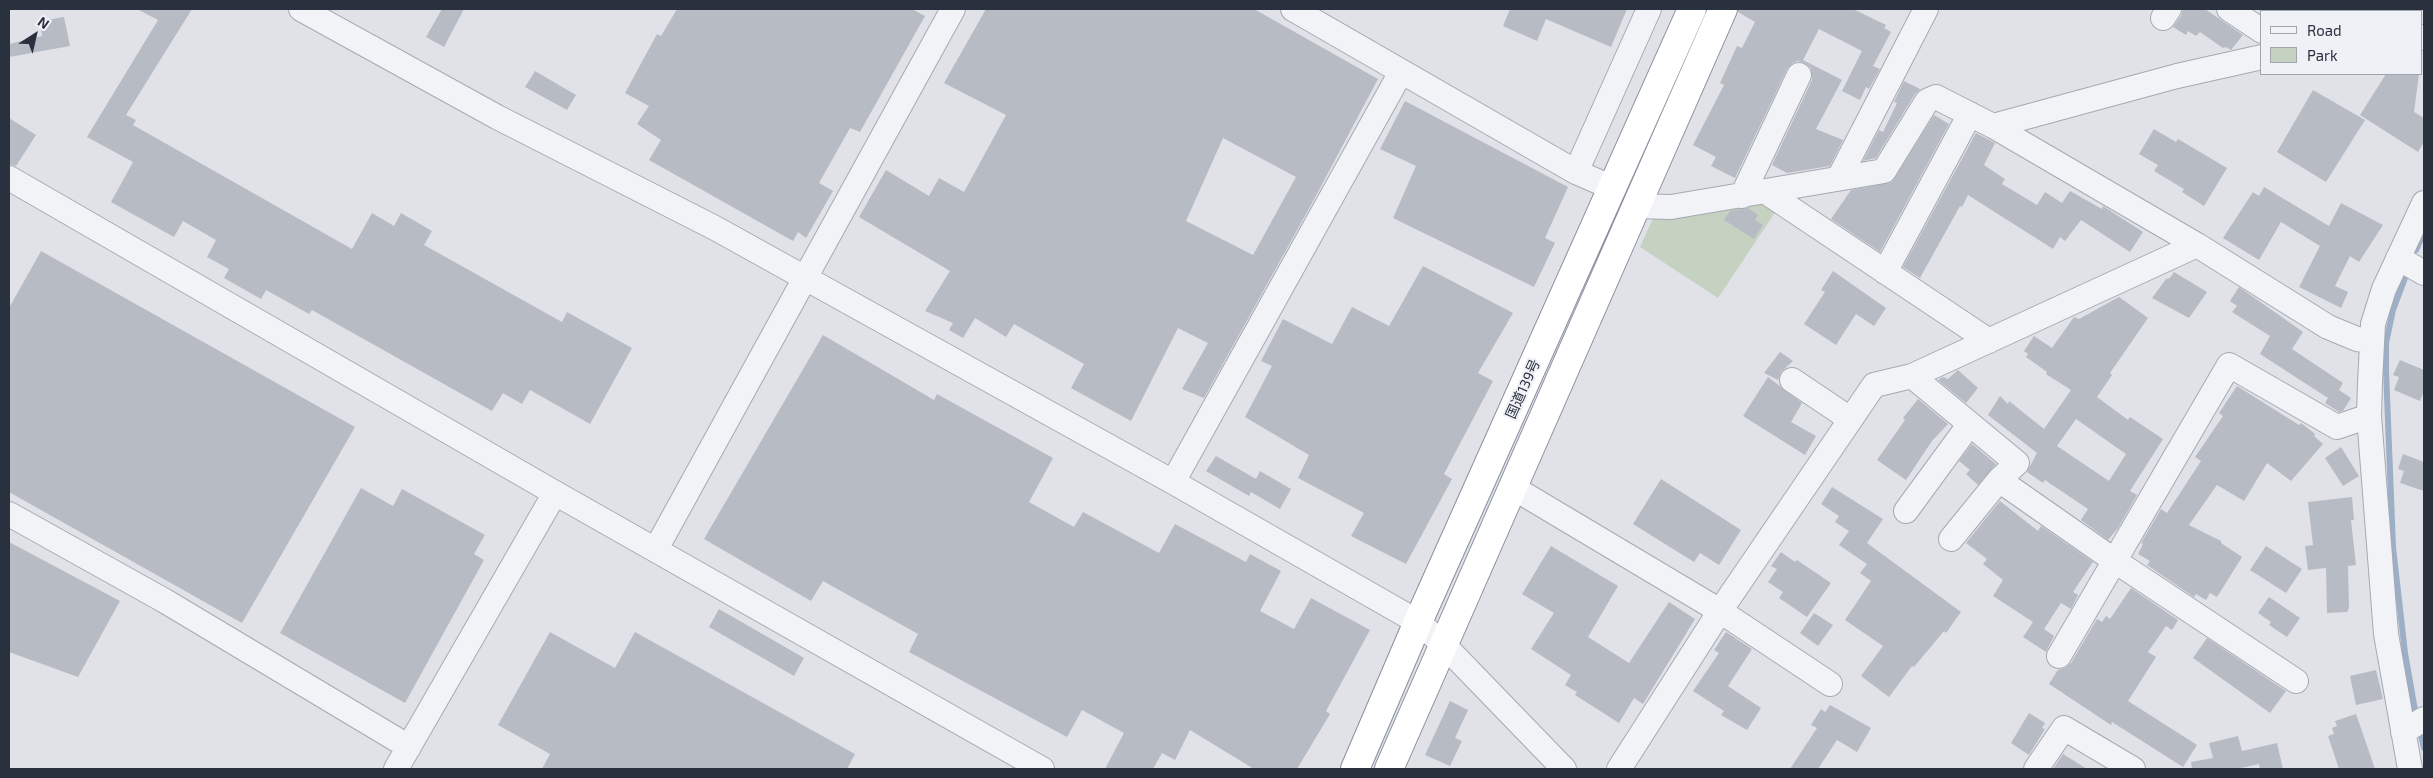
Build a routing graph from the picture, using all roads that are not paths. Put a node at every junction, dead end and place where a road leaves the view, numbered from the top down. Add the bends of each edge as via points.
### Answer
1 (301, 9) edge
2 (951, 9) edge
3 (1293, 9) edge
4 (1650, 9) edge
5 (1692, 9) edge
6 (1723, 9) edge
7 (1926, 9) edge
8 (2229, 9) edge
9 (2260, 30) edge
10 (2260, 57) edge
11 (1400, 72) junction
12 (1798, 75) dead end
13 (1970, 114) junction
14 (1992, 126) junction
15 (1576, 172) junction
16 (9, 178) edge
17 (1839, 178) junction
18 (1613, 188) junction
19 (1766, 192) junction
20 (1742, 196) junction
21 (2424, 203) edge
22 (1636, 206) junction
23 (2197, 245) junction
24 (2398, 258) junction
25 (1885, 272) junction
26 (2424, 273) edge
27 (803, 278) junction
28 (1989, 341) junction
29 (2372, 341) junction
30 (1912, 376) junction
31 (1792, 380) dead end
32 (2369, 416) junction
33 (1850, 418) junction
34 (1968, 424) junction
35 (1999, 480) junction
36 (1174, 482) junction
37 (1512, 487) junction
38 (555, 493) junction
39 (1906, 511) dead end
40 (9, 514) edge
41 (1951, 539) dead end
42 (656, 549) junction
43 (2115, 561) junction
44 (1720, 612) junction
45 (1418, 622) junction
46 (1443, 644) junction
47 (2059, 656) dead end
48 (2296, 681) dead end
49 (1830, 684) dead end
50 (2424, 719) edge
51 (2403, 732) junction
52 (409, 747) junction
53 (396, 769) edge
54 (1042, 769) edge
55 (1355, 769) edge
56 (1389, 769) edge
57 (1564, 769) edge
58 (1619, 769) edge
59 (2036, 769) edge
60 (2133, 769) edge
61 (2410, 769) edge

1 - 27 street via 497,117 714,228
2 - 27 street
3 - 11 street
4 - 15 street
5 - 18 highway, 国道139号
6 - 22 highway
7 - 17 street
8 - 9 street
10 - 14 street
11 - 15 street
11 - 36 street
12 - 20 street
13 - 14 street
13 - 17 street via 1936,97 1927,101 1884,171
13 - 25 street
14 - 23 street
15 - 18 street
16 - 38 street
17 - 19 street
18 - 45 highway, 国道139号
19 - 20 street
19 - 25 street
20 - 22 street via 1671,207
21 - 24 street
22 - 37 highway
23 - 28 street
23 - 29 street via 2328,327 2357,339
24 - 26 street
24 - 29 street via 2373,324
25 - 28 street
27 - 36 street
27 - 42 street
28 - 30 street
29 - 32 street
30 - 33 street via 1874,385
30 - 34 street
31 - 33 street
32 - 43 street via 2336,427 2229,365
32 - 51 street via 2386,634
33 - 44 street
34 - 35 street via 2017,464
34 - 39 street
35 - 41 street
35 - 43 street
36 - 45 street
37 - 44 street
37 - 46 highway
38 - 42 street
38 - 52 street
40 - 52 street via 165,601
42 - 54 street
43 - 47 street
43 - 48 street
44 - 49 street
44 - 58 street
45 - 46 street
45 - 55 highway, 国道139号
46 - 56 highway
46 - 57 street
50 - 51 street
51 - 61 street
52 - 53 street
59 - 60 street via 2064,728

